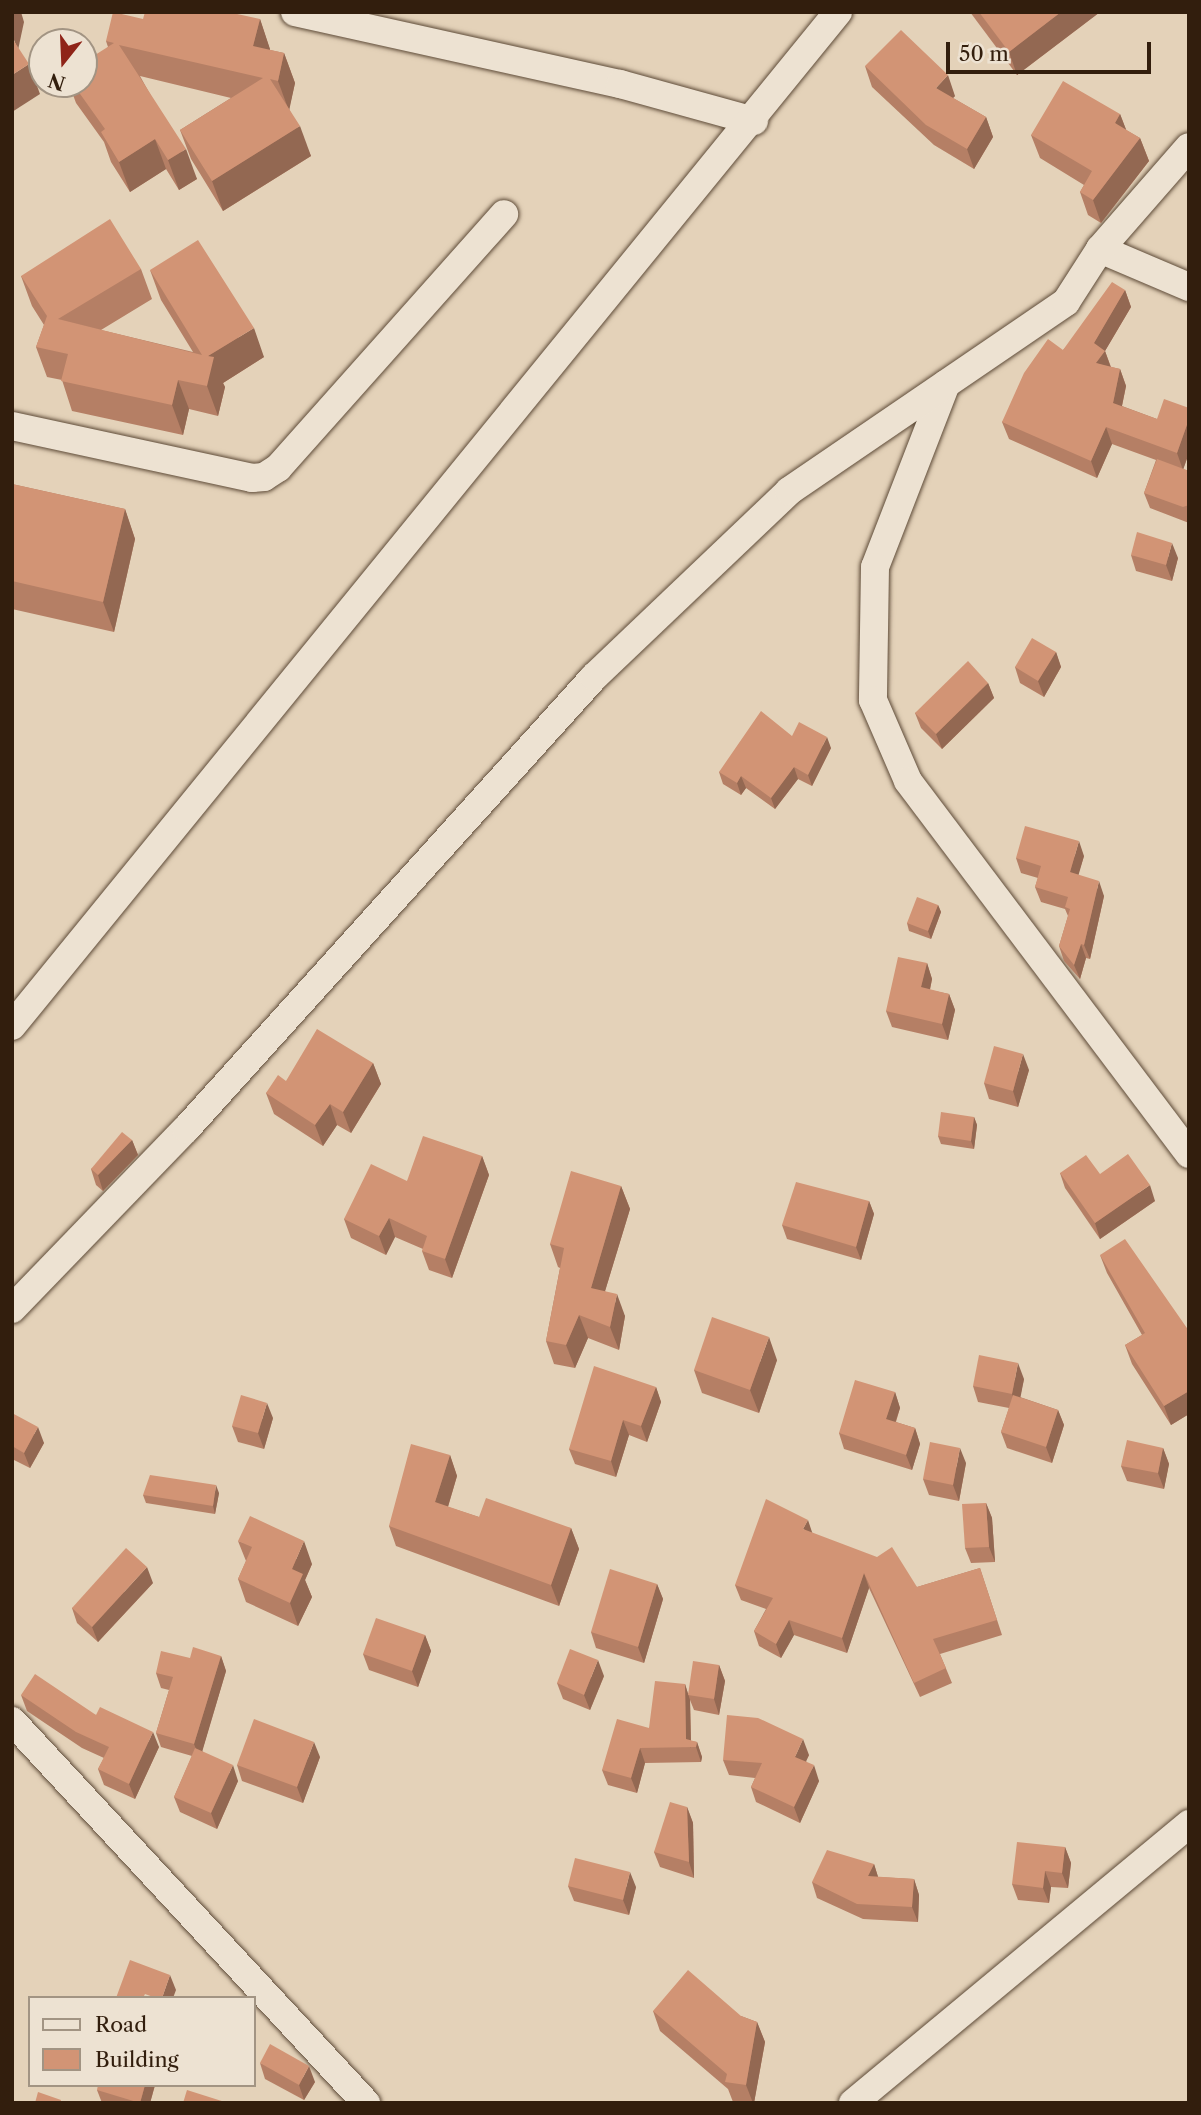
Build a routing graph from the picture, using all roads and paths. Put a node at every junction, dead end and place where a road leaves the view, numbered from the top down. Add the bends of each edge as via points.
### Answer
1 (295, 12) edge
2 (838, 12) edge
3 (754, 121) junction
4 (1189, 147) edge
5 (504, 214) dead end
6 (1100, 249) junction
7 (1189, 287) edge
8 (946, 384) junction
9 (12, 426) edge
10 (12, 1026) edge
11 (1189, 1154) edge
12 (12, 1309) edge
13 (12, 1721) edge
14 (1189, 1824) edge
15 (366, 2103) edge
16 (853, 2103) edge

1 - 3 street via 620,84
2 - 3 street
3 - 10 street
4 - 6 street
5 - 9 street via 278,468 264,477
6 - 7 street
6 - 8 street via 1066,302
8 - 11 street via 875,567 873,700 908,781
8 - 12 street via 789,491 594,677 186,1129
13 - 15 street
14 - 16 street

